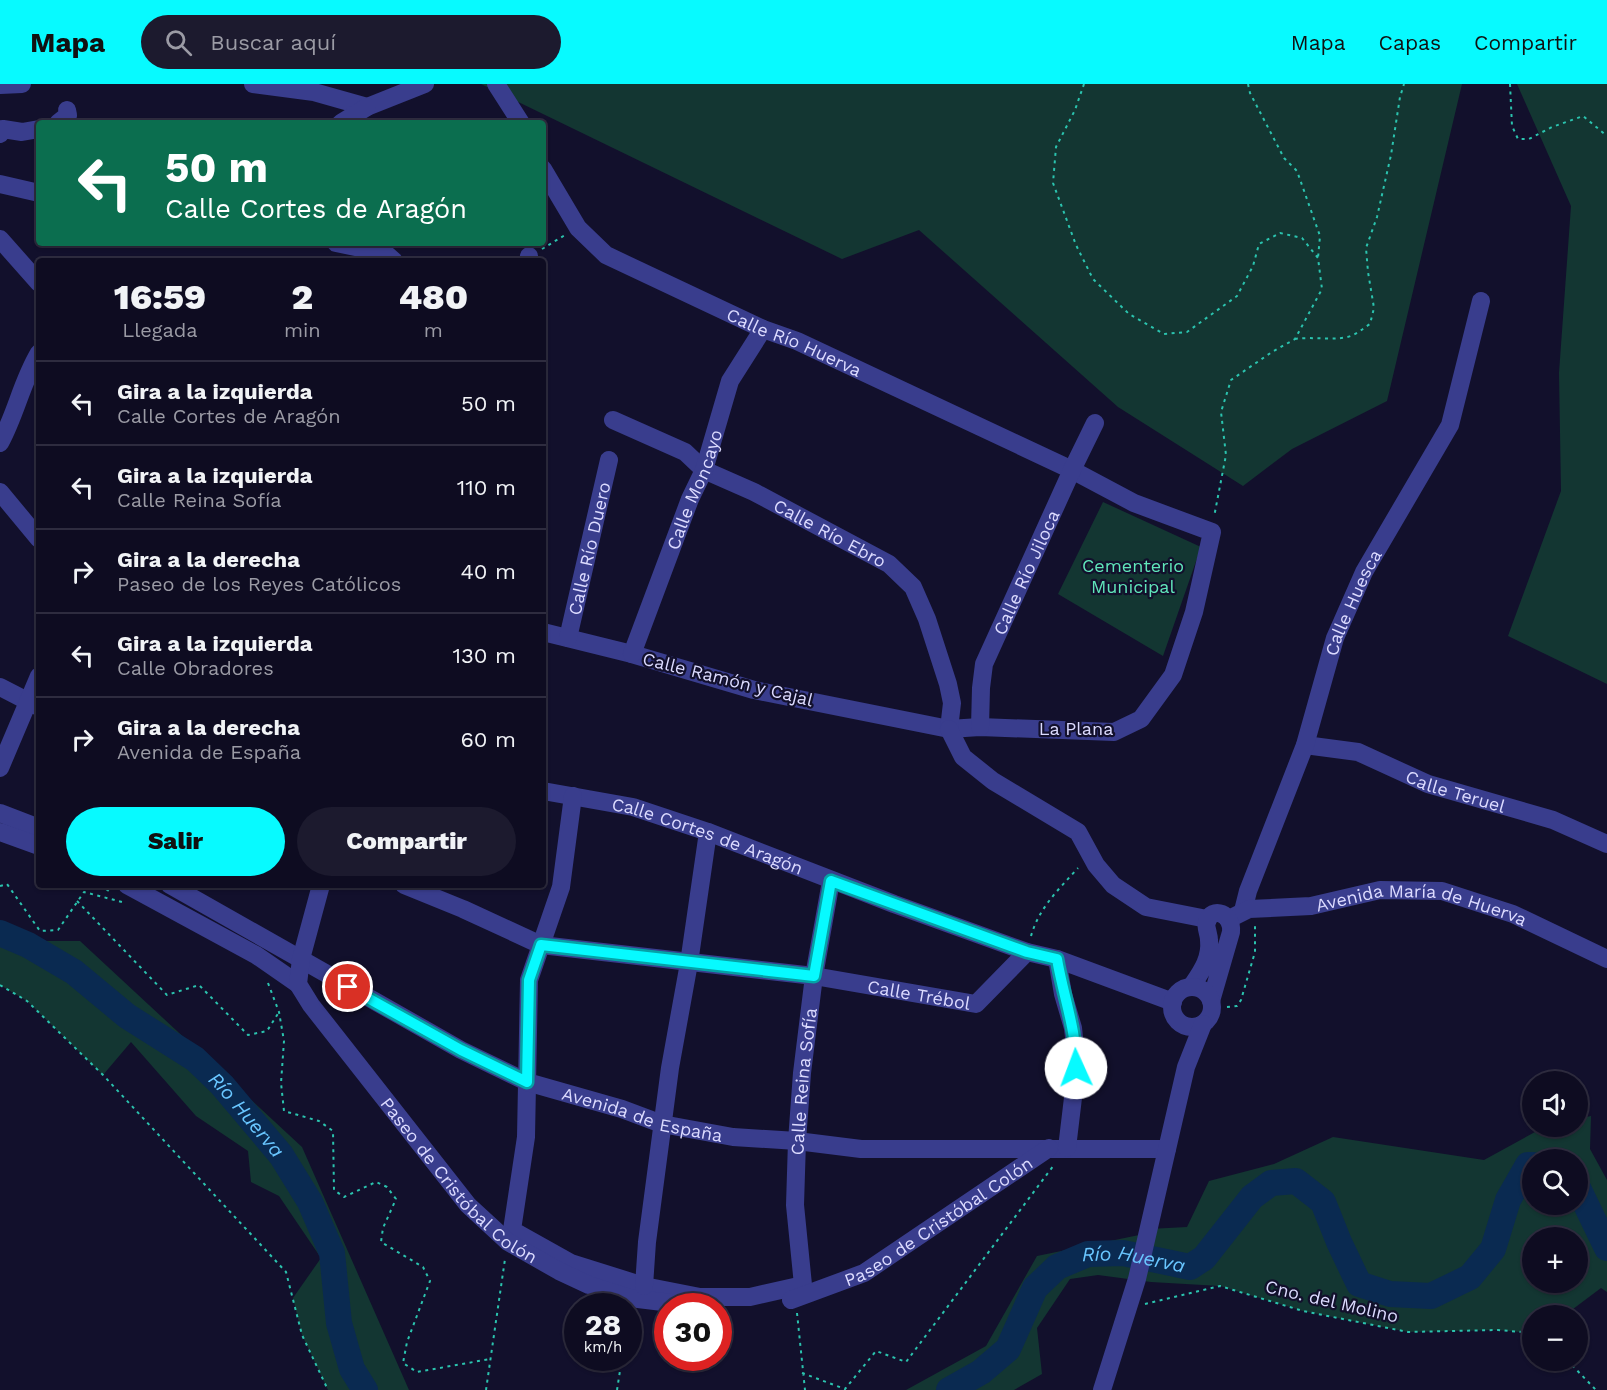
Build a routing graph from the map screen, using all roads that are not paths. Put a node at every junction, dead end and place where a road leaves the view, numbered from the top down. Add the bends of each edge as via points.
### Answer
1 (0, 84) edge
2 (22, 84) edge
3 (253, 84) edge
4 (425, 84) edge
5 (496, 84) edge
6 (367, 107) junction
7 (345, 120) edge
8 (519, 120) edge
9 (36, 130) edge
10 (0, 134) edge
11 (546, 175) edge
12 (0, 184) edge
13 (36, 192) edge
14 (0, 239) edge
15 (371, 246) edge
16 (391, 258) edge
17 (36, 280) edge
18 (1481, 301) dead end
19 (763, 329) junction
20 (36, 358) edge
21 (613, 420) dead end
22 (1095, 423) dead end
23 (0, 443) edge
24 (609, 460) dead end
25 (704, 470) junction
26 (1072, 470) junction
27 (0, 492) edge
28 (1212, 532) joint
29 (36, 534) edge
30 (546, 633) edge
31 (568, 638) junction
32 (632, 654) junction
33 (0, 687) edge
34 (34, 704) edge
35 (980, 727) junction
36 (950, 729) junction
37 (1305, 745) junction
38 (0, 768) edge
39 (546, 792) edge
40 (573, 796) junction
41 (0, 813) edge
42 (36, 827) edge
43 (0, 832) edge
44 (708, 832) junction
45 (1607, 844) edge
46 (36, 845) edge
47 (831, 881) junction
48 (175, 888) edge
49 (320, 888) edge
50 (411, 888) edge
51 (124, 896) edge
52 (1236, 915) junction
53 (1207, 919) junction
54 (541, 945) junction
55 (1027, 952) junction
56 (301, 959) junction
57 (1057, 959) junction
58 (1607, 959) edge
59 (688, 963) junction
60 (814, 976) junction
61 (298, 984) junction
62 (1191, 987) junction
63 (1211, 1001) junction
64 (1173, 1002) junction
65 (1181, 1024) junction
66 (1203, 1024) junction
67 (1186, 1067) junction
68 (527, 1082) junction
69 (662, 1124) junction
70 (797, 1141) junction
71 (1058, 1148) junction
72 (1167, 1149) junction
73 (510, 1236) junction
74 (644, 1286) junction
75 (801, 1292) junction
76 (654, 1301) edge
77 (732, 1310) edge
78 (1102, 1390) edge

1 - 2 street
3 - 6 street via 314,92
4 - 6 street
5 - 8 street
6 - 7 street
9 - 10 street via 3,129
11 - 19 street, Calle Río Huerva via 578,228 606,255
12 - 13 street
14 - 17 street
15 - 16 street
18 - 37 street, Calle Huesca via 1450,425 1364,572 1335,639
19 - 25 street, Calle Moncayo via 730,381
19 - 26 street, Calle Río Huerva via 798,341
20 - 23 street
21 - 25 street, Calle Río Ebro via 685,452
22 - 26 street, Calle Río Jiloca
24 - 31 street, Calle Río Duero
25 - 32 street, Calle Moncayo
25 - 36 street, Calle Río Ebro via 754,492 889,564 913,587 948,684 952,703
26 - 28 street, Calle Río Huerva via 1134,503
26 - 35 street, Calle Río Jiloca via 984,664
27 - 29 street
28 - 35 street, La Plana via 1194,612 1173,675 1141,719 1114,732
30 - 31 street, Calle Ramón y Cajal
31 - 32 street, Calle Ramón y Cajal
32 - 36 street, Calle Ramón y Cajal via 754,690
33 - 34 street
34 - 38 street
35 - 36 street, La Plana
36 - 53 street via 963,757 993,781 1078,832 1104,875 1136,902
37 - 45 street, Calle Teruel via 1358,752 1428,784 1553,820
37 - 52 street, Calle Huesca
39 - 40 street, Calle Cortes de Aragón
40 - 44 street, Calle Cortes de Aragón via 633,807
40 - 54 street via 561,887
41 - 42 street
43 - 46 street
44 - 47 street, Calle Cortes de Aragón
44 - 59 street
47 - 55 street, Calle Cortes de Aragón
47 - 60 street, Calle Reina Sofía
48 - 56 street, Avenida de España
49 - 56 street
50 - 54 street
51 - 61 street via 256,955
52 - 53 street, Avenida María de Huerva via 1219,913
52 - 58 street, Avenida María de Huerva via 1254,909 1311,906 1380,890 1443,891 1513,914
52 - 63 street, Calle Huesca
53 - 62 street via 1207,961
54 - 59 street
54 - 68 street via 529,980
55 - 57 street, Calle Cortes de Aragón
55 - 60 street, Calle Trébol via 976,1004
56 - 61 street
56 - 68 street, Avenida de España via 461,1050
57 - 64 street, Calle Cortes de Aragón
57 - 71 street via 1076,1056 1075,1081
59 - 60 street
59 - 69 street
60 - 70 street, Calle Reina Sofía
61 - 73 street, Paseo de Cristóbal Colón via 372,1085 468,1204
62 - 63 street via 1206,992
62 - 64 street via 1179,992
63 - 66 street via 1210,1017
64 - 65 street via 1173,1014
65 - 66 street
65 - 67 street
66 - 67 street
67 - 72 street
68 - 69 street, Avenida de España
68 - 73 street via 526,1137
69 - 70 street, Avenida de España via 733,1137
69 - 74 street
70 - 71 street, Avenida de España via 861,1149
70 - 75 street, Calle Reina Sofía via 795,1204
71 - 72 street, Avenida de España
71 - 75 street, Paseo de Cristóbal Colón via 864,1273
72 - 78 street via 1137,1279
73 - 74 street, Paseo de Cristóbal Colón via 571,1263
73 - 76 street, Paseo de Cristóbal Colón via 559,1271 590,1285
74 - 75 street, Paseo de Cristóbal Colón via 700,1297
75 - 77 street, Paseo de Cristóbal Colón

